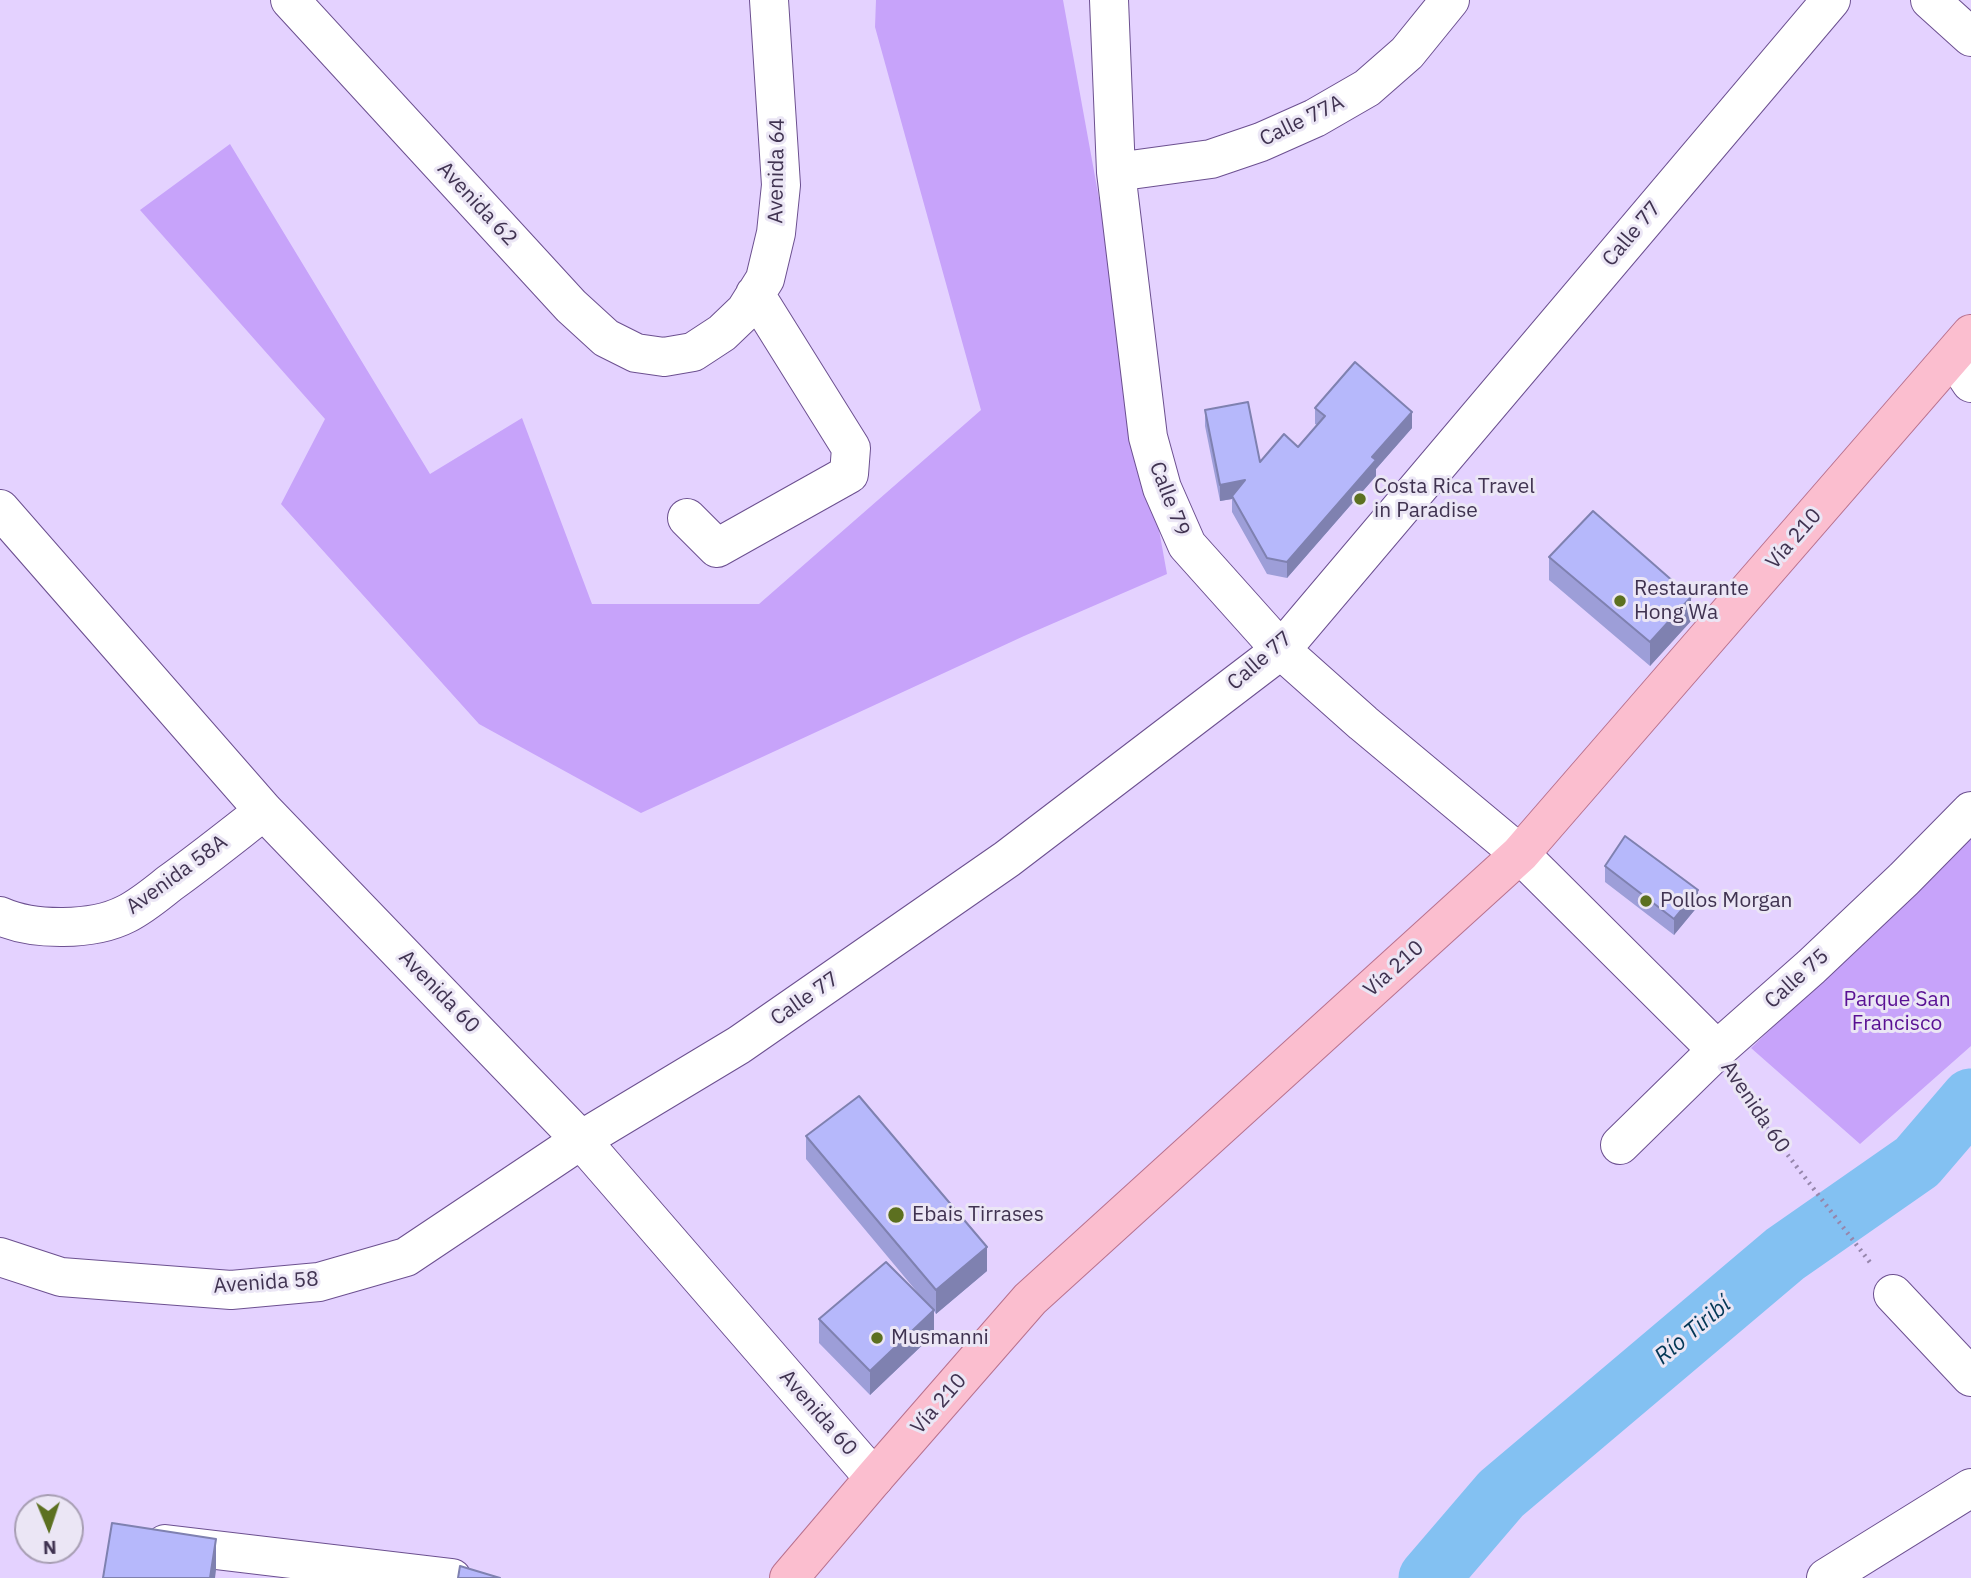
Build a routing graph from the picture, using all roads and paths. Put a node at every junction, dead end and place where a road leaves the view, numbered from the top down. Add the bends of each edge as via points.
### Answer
1 (290, 0) edge
2 (769, 0) edge
3 (1109, 0) edge
4 (1450, 0) edge
5 (1830, 0) edge
6 (1930, 0) edge
7 (1971, 37) edge
8 (1116, 172) junction
9 (755, 294) junction
10 (693, 352) joint
11 (1965, 357) edge
12 (0, 509) edge
13 (687, 518) dead end
14 (1281, 650) junction
15 (264, 810) junction
16 (1971, 811) edge
17 (1520, 855) junction
18 (0, 916) edge
19 (1717, 1050) junction
20 (581, 1140) junction
21 (1620, 1145) dead end
22 (0, 1257) edge
23 (1894, 1294) joint
24 (1971, 1377) edge
25 (874, 1478) junction
26 (1971, 1488) edge
27 (142, 1541) edge
28 (452, 1578) edge
29 (789, 1578) edge
30 (1826, 1578) edge

1 - 10 street, Avenida 62 via 571,306 606,338 636,353 664,357
2 - 9 street, Avenida 64 via 781,184 776,233 765,279
3 - 8 street, Calle 79
4 - 8 street, Calle 77A via 1407,53 1367,88 1315,118 1211,159
5 - 14 street, Calle 77
6 - 7 street
8 - 14 street, Calle 79 via 1148,438 1162,488 1187,545
9 - 10 street, Avenida 64 via 745,311
9 - 13 street via 851,448 849,474 717,548
11 - 17 main road, Vía 210
12 - 15 street, Avenida 60
14 - 17 street, Calle 79
14 - 20 street, Calle 77 via 1007,859 739,1045
15 - 18 street, Avenida 58A via 125,915 86,926 13,922
15 - 20 street, Avenida 60
16 - 19 street, Calle 75 via 1811,967
17 - 19 street, Avenida 60
17 - 25 main road, Vía 210 via 1030,1299
19 - 21 street, Calle 75
19 - 23 path, Avenida 60 via 1764,1124
20 - 22 street, Avenida 58 via 406,1257 319,1282 231,1290 61,1277
20 - 25 street, Avenida 60
23 - 24 street
25 - 29 main road, Vía 210
26 - 30 street
27 - 28 street

